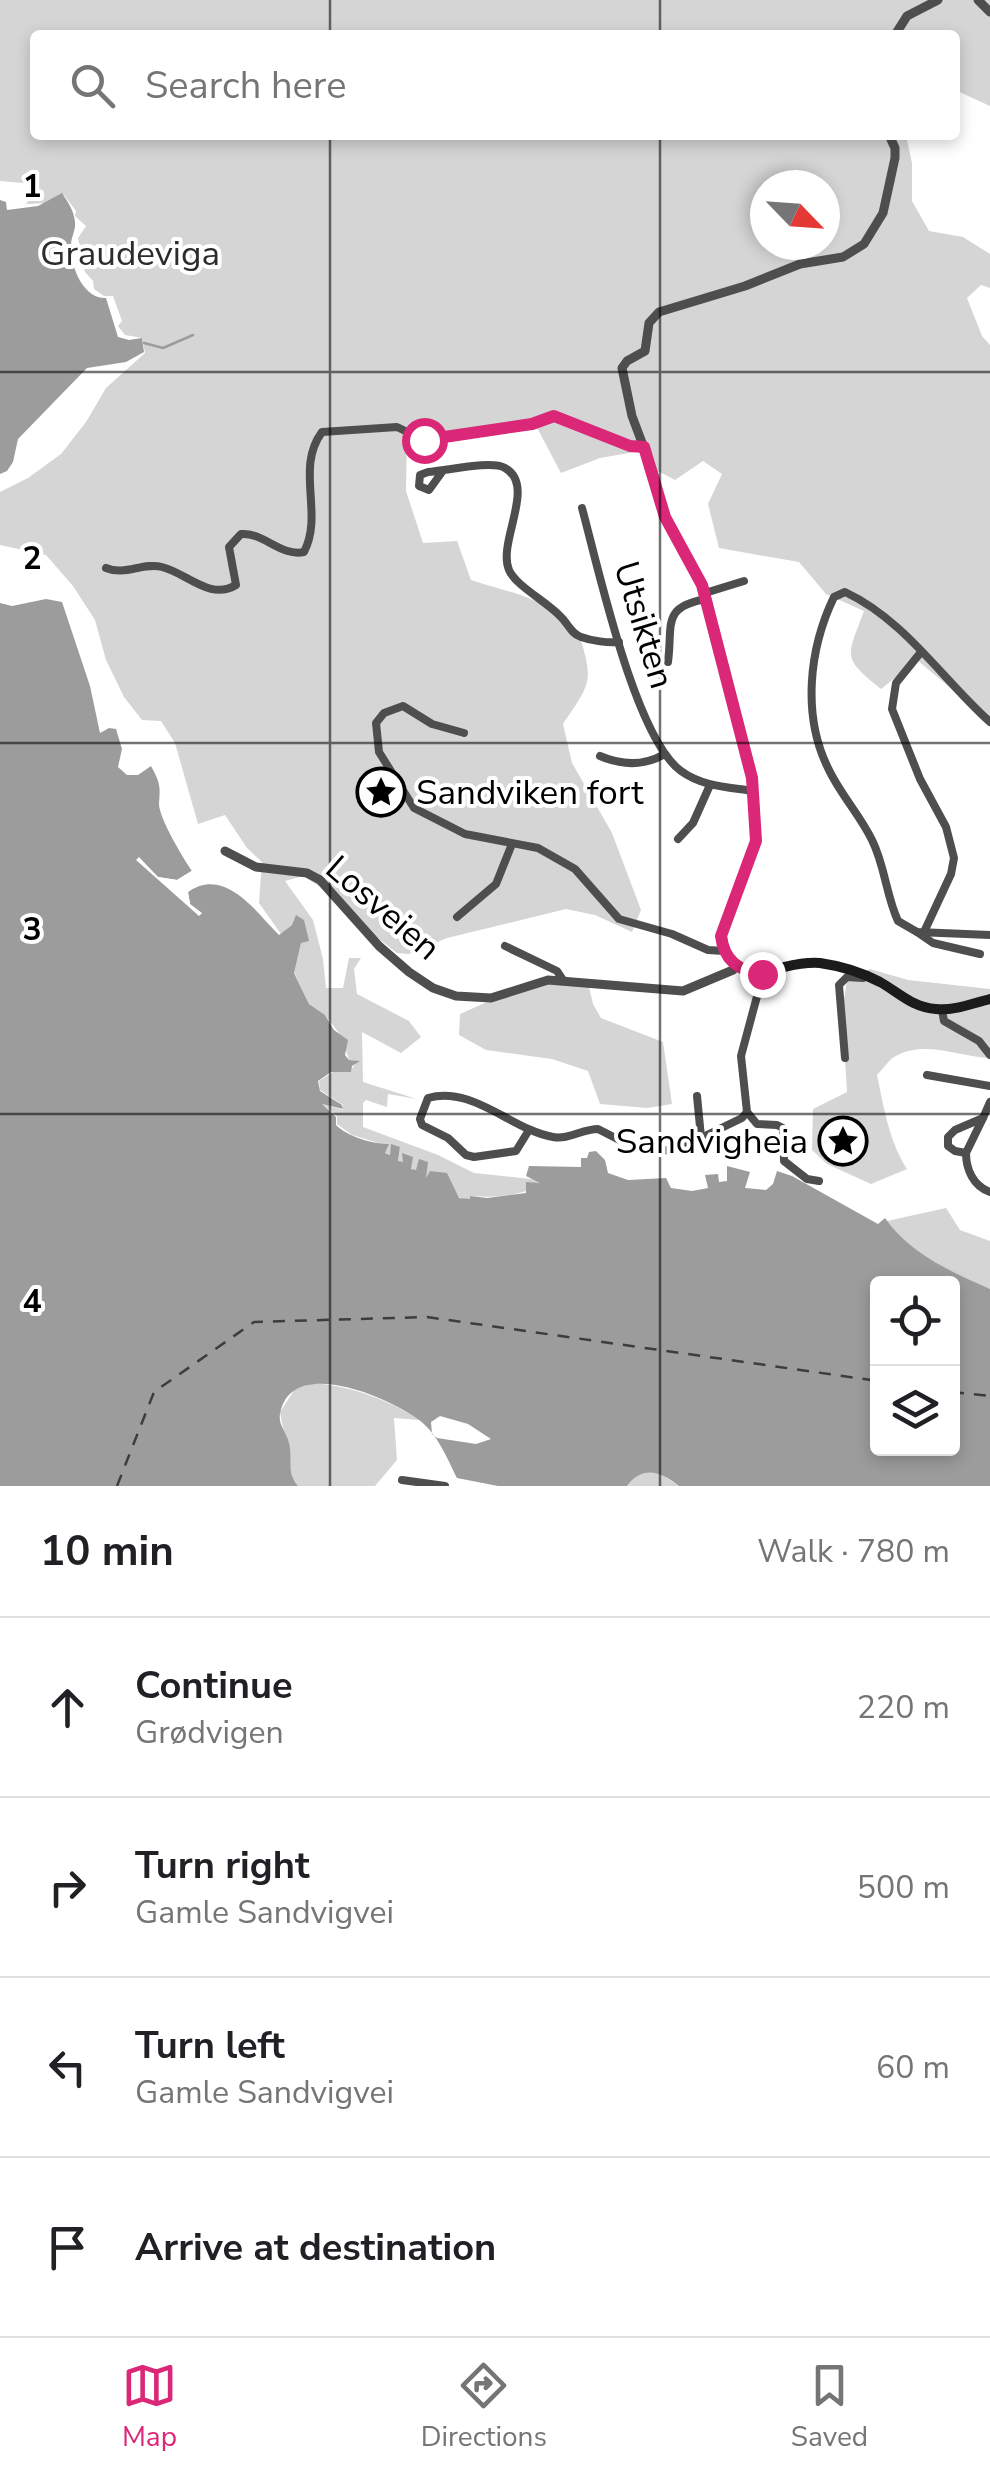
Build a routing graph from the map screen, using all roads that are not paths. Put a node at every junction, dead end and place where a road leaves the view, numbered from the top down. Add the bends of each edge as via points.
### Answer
1 (938, 0) edge
2 (978, 0) edge
3 (990, 12) edge
4 (898, 30) edge
5 (890, 140) edge
6 (644, 447) junction
7 (442, 472) dead end
8 (582, 508) dead end
9 (106, 568) dead end
10 (744, 581) dead end
11 (706, 596) junction
12 (619, 642) junction
13 (921, 652) junction
14 (668, 662) dead end
15 (990, 722) edge
16 (464, 733) dead end
17 (663, 754) junction
18 (600, 756) dead end
19 (710, 785) junction
20 (754, 792) junction
21 (678, 840) dead end
22 (512, 844) junction
23 (226, 852) dead end
24 (457, 917) dead end
25 (921, 932) junction
26 (990, 935) edge
27 (505, 946) dead end
28 (724, 951) junction
29 (980, 954) dead end
30 (736, 966) junction
31 (762, 974) junction
32 (867, 976) junction
33 (563, 980) junction
34 (990, 999) edge
35 (942, 1010) junction
36 (990, 1054) edge
37 (845, 1058) dead end
38 (927, 1076) dead end
39 (990, 1086) edge
40 (698, 1096) dead end
41 (990, 1102) edge
42 (747, 1112) junction
43 (983, 1118) junction
44 (529, 1130) junction
45 (702, 1136) junction
46 (966, 1152) junction
47 (819, 1181) dead end
48 (990, 1192) edge
49 (402, 1480) dead end
50 (446, 1486) edge

1 - 4 street via 907,16
2 - 3 street
5 - 6 street via 895,158 883,213 859,248 652,316 645,351 626,361 622,372
6 - 9 street via 554,416 424,440 397,427 322,432 310,460 310,535 301,554 241,534 229,547 236,585 218,590 156,566
6 - 11 street via 665,517
7 - 12 street via 506,468 518,491 508,569 571,631
8 - 12 street, Utsikten
10 - 11 street
11 - 14 street via 675,611
11 - 20 street
12 - 17 street, Utsikten
13 - 15 street
13 - 25 street via 896,683 892,709 954,858
13 - 25 street via 868,604 846,592 834,597 810,706 826,766 879,854 898,921
16 - 22 street via 403,706 384,712 375,733 379,752 414,808 465,834
17 - 18 street via 636,763
17 - 19 street, Utsikten
19 - 20 street, Utsikten
19 - 21 street via 694,823
20 - 28 street via 756,841 722,932
22 - 24 street via 496,884
22 - 28 street via 567,863 619,919
23 - 33 street, Losveien via 256,867 320,880 380,946 434,988 483,999
25 - 26 street
25 - 29 street via 944,947
27 - 33 street, Losveien via 557,970
28 - 30 street
30 - 31 main road
30 - 33 street, Losveien via 683,991
31 - 32 main road via 804,962
31 - 42 street via 741,1056
32 - 35 main road via 916,1004
32 - 37 street via 847,977 840,985
34 - 35 main road
35 - 36 street via 944,1020
38 - 39 street
40 - 45 street
41 - 43 street
42 - 45 street
42 - 47 street via 757,1124 783,1128 784,1160
43 - 46 street
43 - 46 street via 948,1137 948,1146
44 - 44 street via 452,1096 428,1098 420,1119 474,1157 516,1151
44 - 45 street via 558,1138 598,1129 633,1148 674,1151
46 - 48 street via 970,1174
49 - 50 street

